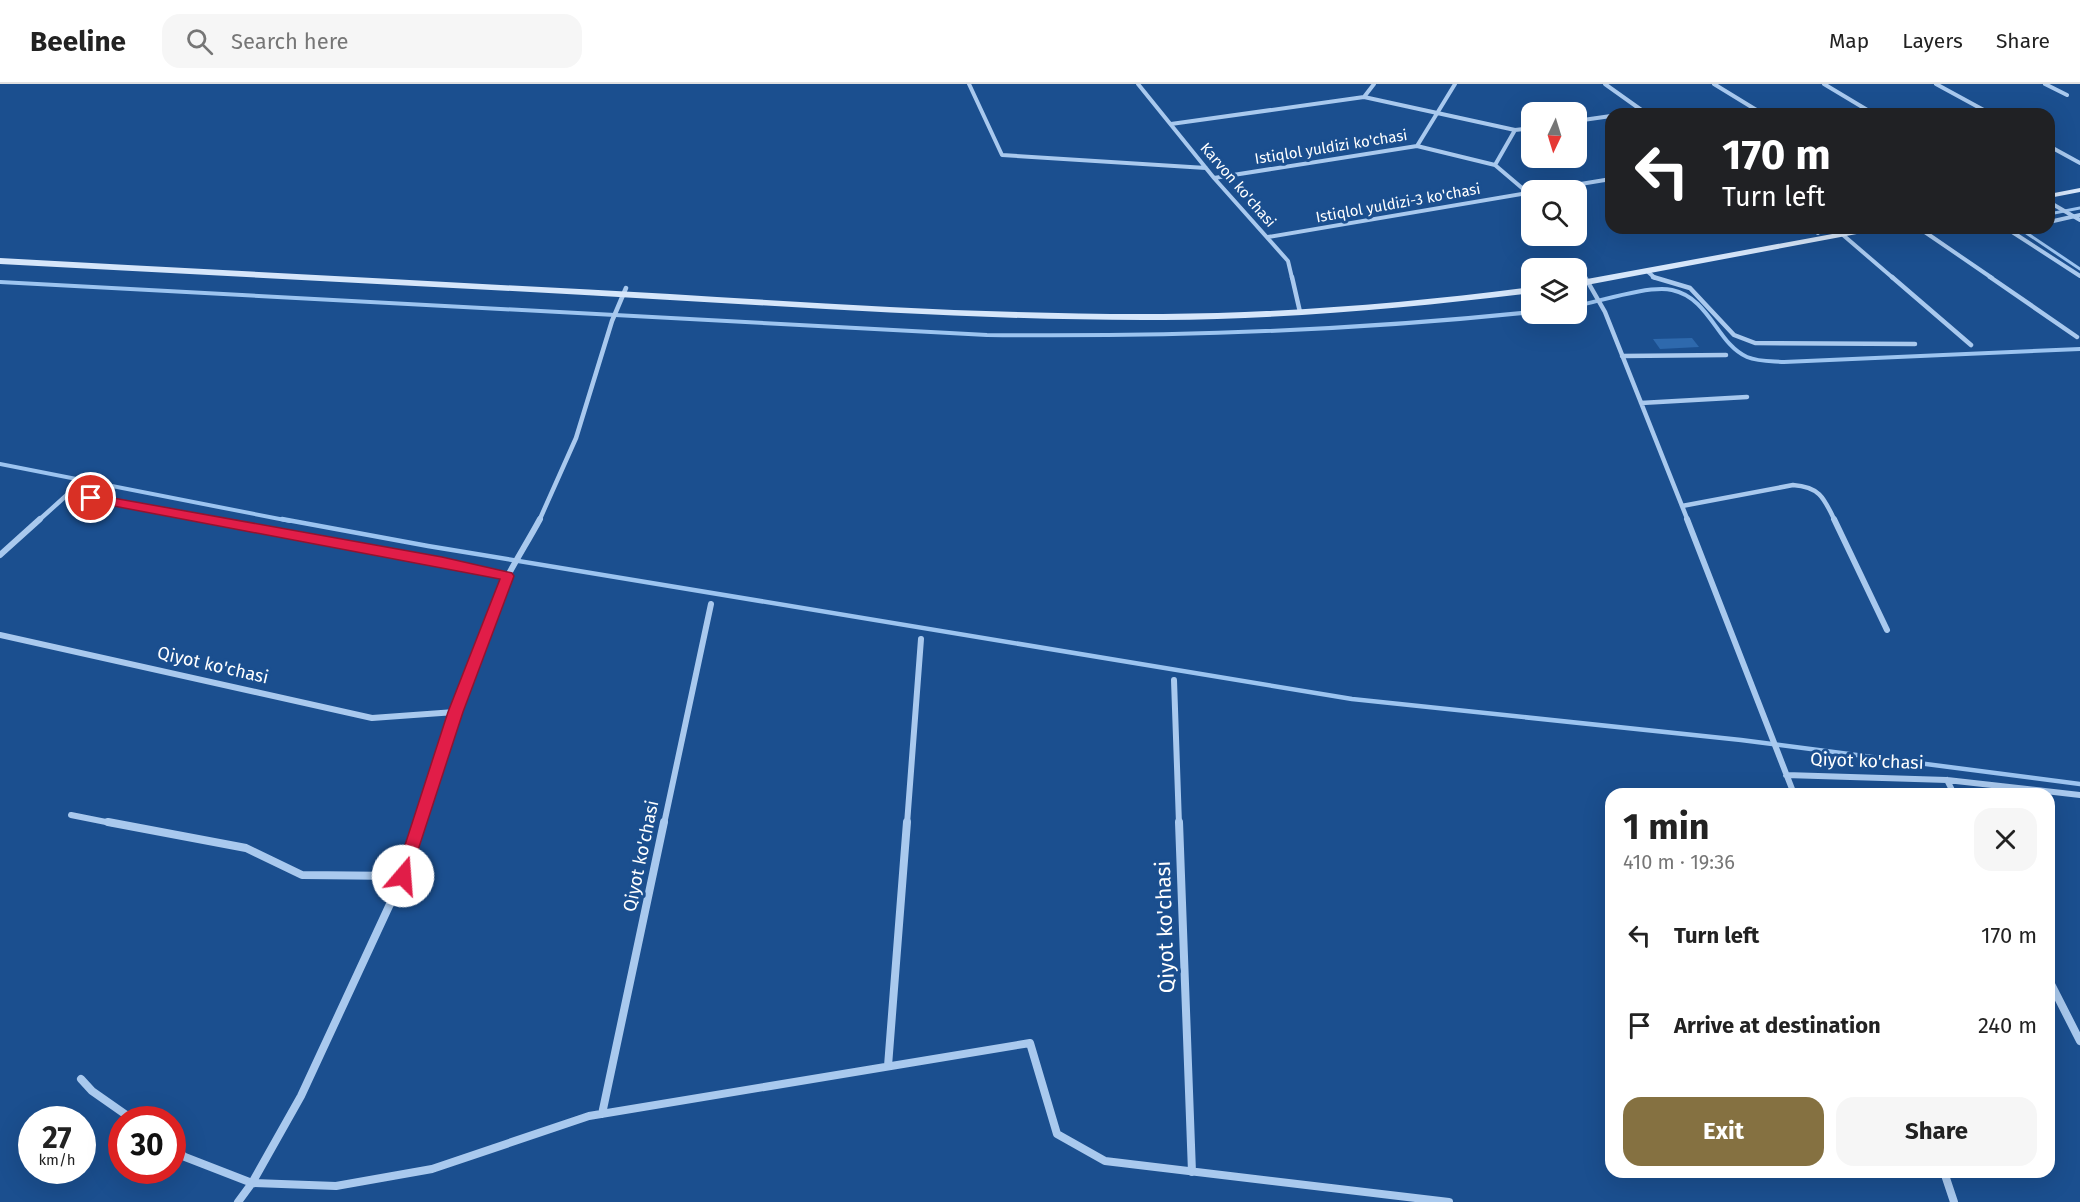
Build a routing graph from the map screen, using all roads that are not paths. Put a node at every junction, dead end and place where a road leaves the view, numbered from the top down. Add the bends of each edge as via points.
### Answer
1 (969, 84) edge
2 (1138, 84) edge
3 (1374, 84) edge
4 (1455, 84) edge
5 (1605, 84) edge
6 (1714, 84) edge
7 (1824, 84) edge
8 (1936, 84) edge
9 (2045, 84) edge
10 (2067, 95) dead end
11 (1364, 98) junction
12 (1639, 108) edge
13 (1753, 108) edge
14 (1864, 108) edge
15 (1980, 108) edge
16 (1436, 114) junction
17 (1605, 117) edge
18 (1587, 119) edge
19 (1171, 124) junction
20 (1521, 129) edge
21 (1515, 130) junction
22 (1417, 146) junction
23 (2055, 149) edge
24 (2080, 163) edge
25 (1495, 165) junction
26 (1206, 168) junction
27 (1214, 178) junction
28 (1605, 180) edge
29 (1587, 183) edge
30 (2080, 184) edge
31 (1521, 186) edge
32 (2055, 189) edge
33 (2080, 190) edge
34 (1521, 195) edge
35 (2055, 195) edge
36 (2055, 205) edge
37 (2080, 215) edge
38 (2074, 216) junction
39 (2080, 220) edge
40 (2055, 221) edge
41 (1795, 234) edge
42 (1829, 234) edge
43 (1847, 234) edge
44 (1927, 234) edge
45 (2015, 234) edge
46 (1268, 237) junction
47 (0, 255) edge
48 (0, 261) edge
49 (1647, 271) junction
50 (2080, 276) edge
51 (1587, 278) edge
52 (1587, 278) edge
53 (1521, 285) edge
54 (1587, 285) edge
55 (625, 291) junction
56 (1521, 291) edge
57 (1299, 309) junction
58 (2077, 337) dead end
59 (1915, 344) dead end
60 (1971, 345) dead end
61 (1726, 355) dead end
62 (1622, 356) junction
63 (1747, 397) dead end
64 (1641, 403) junction
65 (1682, 506) junction
66 (0, 555) edge
67 (509, 573) junction
68 (711, 604) dead end
69 (1887, 630) dead end
70 (0, 635) edge
71 (921, 639) dead end
72 (1174, 680) dead end
73 (455, 712) junction
74 (1786, 775) junction
75 (1947, 780) junction
76 (1791, 788) edge
77 (1951, 788) edge
78 (2018, 788) edge
79 (2055, 792) edge
80 (2080, 795) edge
81 (71, 815) dead end
82 (403, 876) junction
83 (2055, 992) edge
84 (2080, 1041) edge
85 (888, 1066) junction
86 (81, 1079) dead end
87 (113, 1106) edge
88 (602, 1114) junction
89 (186, 1157) edge
90 (1192, 1172) junction
91 (1946, 1178) edge
92 (252, 1183) junction
93 (238, 1202) edge
94 (1449, 1202) edge
95 (1954, 1202) edge

1 - 26 street via 1002,155
2 - 19 street, Karvon ko'chasi
3 - 11 street
4 - 16 street
5 - 12 street
6 - 13 street
7 - 14 street
8 - 15 street
9 - 10 street
11 - 16 street
11 - 19 street
16 - 21 street
16 - 22 street
17 - 18 street
19 - 26 street, Karvon ko'chasi
20 - 21 street
21 - 25 street
22 - 25 street
22 - 27 street, Istiqlol yuldizi ko'chasi
23 - 24 street
25 - 31 street
26 - 27 street, Karvon ko'chasi
27 - 46 street, Karvon ko'chasi
28 - 29 street
30 - 32 main road
33 - 35 main road
34 - 46 street, Istiqlol yuldizi-3 ko'chasi
36 - 38 street
37 - 38 street
38 - 39 street
38 - 40 street
41 - 51 main road
42 - 49 main road
43 - 60 street
44 - 58 street
45 - 50 street
46 - 57 street, Karvon ko'chasi via 1288,261
47 - 55 main road
48 - 55 main road
49 - 52 main road
49 - 59 street via 1654,278 1690,288 1734,335 1755,343
53 - 57 main road
54 - 62 street via 1600,303
55 - 57 main road via 1046,316 1172,317
55 - 67 street via 576,438 545,509
56 - 57 main road via 1407,305
61 - 62 street
62 - 64 street
63 - 64 street
64 - 65 street
65 - 69 street via 1793,485 1808,486 1824,498
65 - 74 street
66 - 67 street via 68,494
67 - 73 street
68 - 88 street, Qiyot ko'chasi
70 - 73 street, Qiyot ko'chasi via 372,718
71 - 85 street
72 - 90 street, Qiyot ko'chasi
73 - 82 street
74 - 75 street, Qiyot ko'chasi
74 - 76 street
75 - 77 street, Qiyot ko'chasi
75 - 78 street, Qiyot ko'chasi
79 - 80 street, Qiyot ko'chasi
81 - 82 street via 246,848 302,875
82 - 92 street via 301,1096
83 - 84 street
85 - 88 street
85 - 90 street via 1030,1043 1057,1134 1105,1161
86 - 87 street
88 - 92 street via 432,1169 336,1186
89 - 92 street
90 - 94 street
91 - 95 street
92 - 93 street

